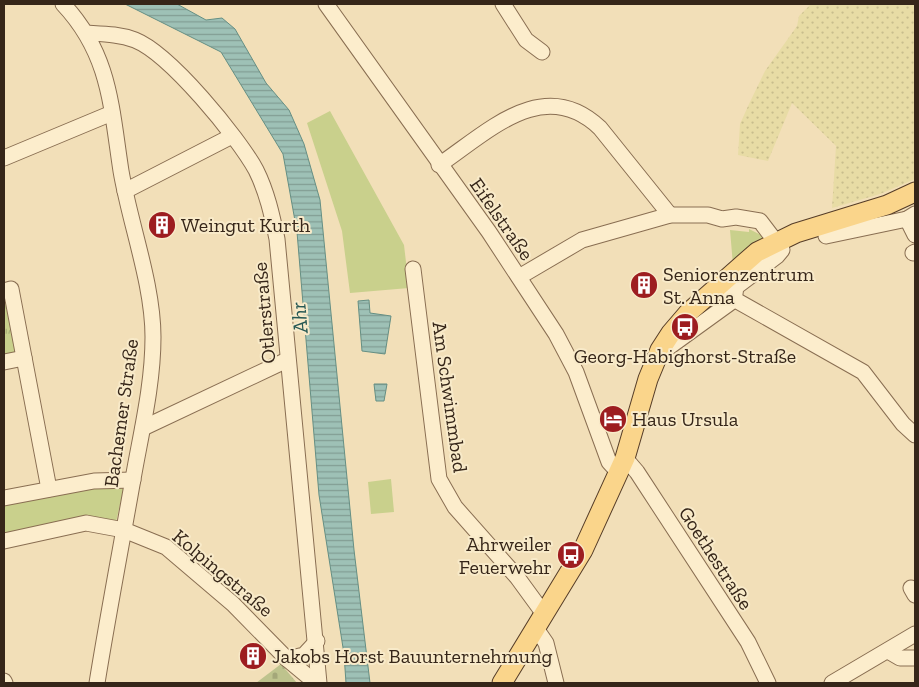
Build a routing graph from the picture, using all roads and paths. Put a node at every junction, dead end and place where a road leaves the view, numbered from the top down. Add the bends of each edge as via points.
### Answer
1 (62, 4) edge
2 (326, 4) edge
3 (503, 4) edge
4 (86, 33) junction
5 (542, 52) dead end
6 (112, 113) junction
7 (232, 136) junction
8 (4, 158) edge
9 (440, 164) junction
10 (125, 191) junction
11 (915, 192) edge
12 (670, 214) junction
13 (911, 216) edge
14 (915, 235) edge
15 (826, 236) dead end
16 (779, 246) junction
17 (413, 269) dead end
18 (519, 277) junction
19 (716, 289) junction
20 (4, 291) edge
21 (734, 300) junction
22 (660, 350) junction
23 (24, 358) junction
24 (288, 360) junction
25 (4, 362) edge
26 (143, 428) junction
27 (915, 435) edge
28 (622, 465) junction
29 (133, 480) junction
30 (50, 488) junction
31 (4, 498) edge
32 (124, 530) junction
33 (4, 540) edge
34 (539, 621) junction
35 (915, 634) edge
36 (317, 641) junction
37 (888, 651) junction
38 (288, 658) junction
39 (915, 658) edge
40 (97, 683) edge
41 (318, 683) edge
42 (502, 683) edge
43 (556, 683) edge
44 (768, 683) edge
45 (832, 683) edge

1 - 4 street, Bachemer Straße
2 - 9 street, Eifelstraße
3 - 5 street via 526,40
4 - 6 street, Bachemer Straße via 99,59
4 - 7 street, Otlerstraße via 112,34 137,40 168,63 196,91
6 - 8 street
6 - 10 street, Bachemer Straße
7 - 10 street
7 - 24 street, Otlerstraße via 255,170 268,200 277,239
9 - 12 street via 527,109 542,105 567,107 587,116 600,128
9 - 18 street, Eifelstraße
10 - 26 street, Bachemer Straße via 152,311 152,363
11 - 16 main road via 888,205 796,233
12 - 16 street via 708,215 722,219 736,216 760,221
12 - 18 street via 582,240
13 - 14 street
13 - 15 street
16 - 19 main road via 757,252
16 - 21 street via 777,256 736,287
17 - 34 street, Am Schwimmbad via 439,479 455,507 517,577
18 - 28 street, Eifelstraße via 568,357 609,462
19 - 21 street
19 - 22 main road via 689,312
20 - 23 street via 11,289
21 - 22 street via 669,347
21 - 27 street via 863,372
22 - 28 main road
23 - 25 street
23 - 30 street
24 - 26 street
24 - 36 street, Otlerstraße
26 - 29 street, Bachemer Straße
28 - 34 main road via 583,550
28 - 44 street, Goethestraße via 637,472 748,642
29 - 30 street via 94,481
29 - 32 street, Bachemer Straße
30 - 31 street
32 - 33 street, Kolpingstraße via 86,523
32 - 38 street, Kolpingstraße via 166,546 233,604
32 - 40 street, Bachemer Straße
34 - 42 main road
34 - 43 street, Am Schwimmbad
35 - 37 street
36 - 38 street via 304,655
36 - 41 street, Otlerstraße
37 - 39 street via 900,658
37 - 45 street
38 - 41 street, Kolpingstraße

